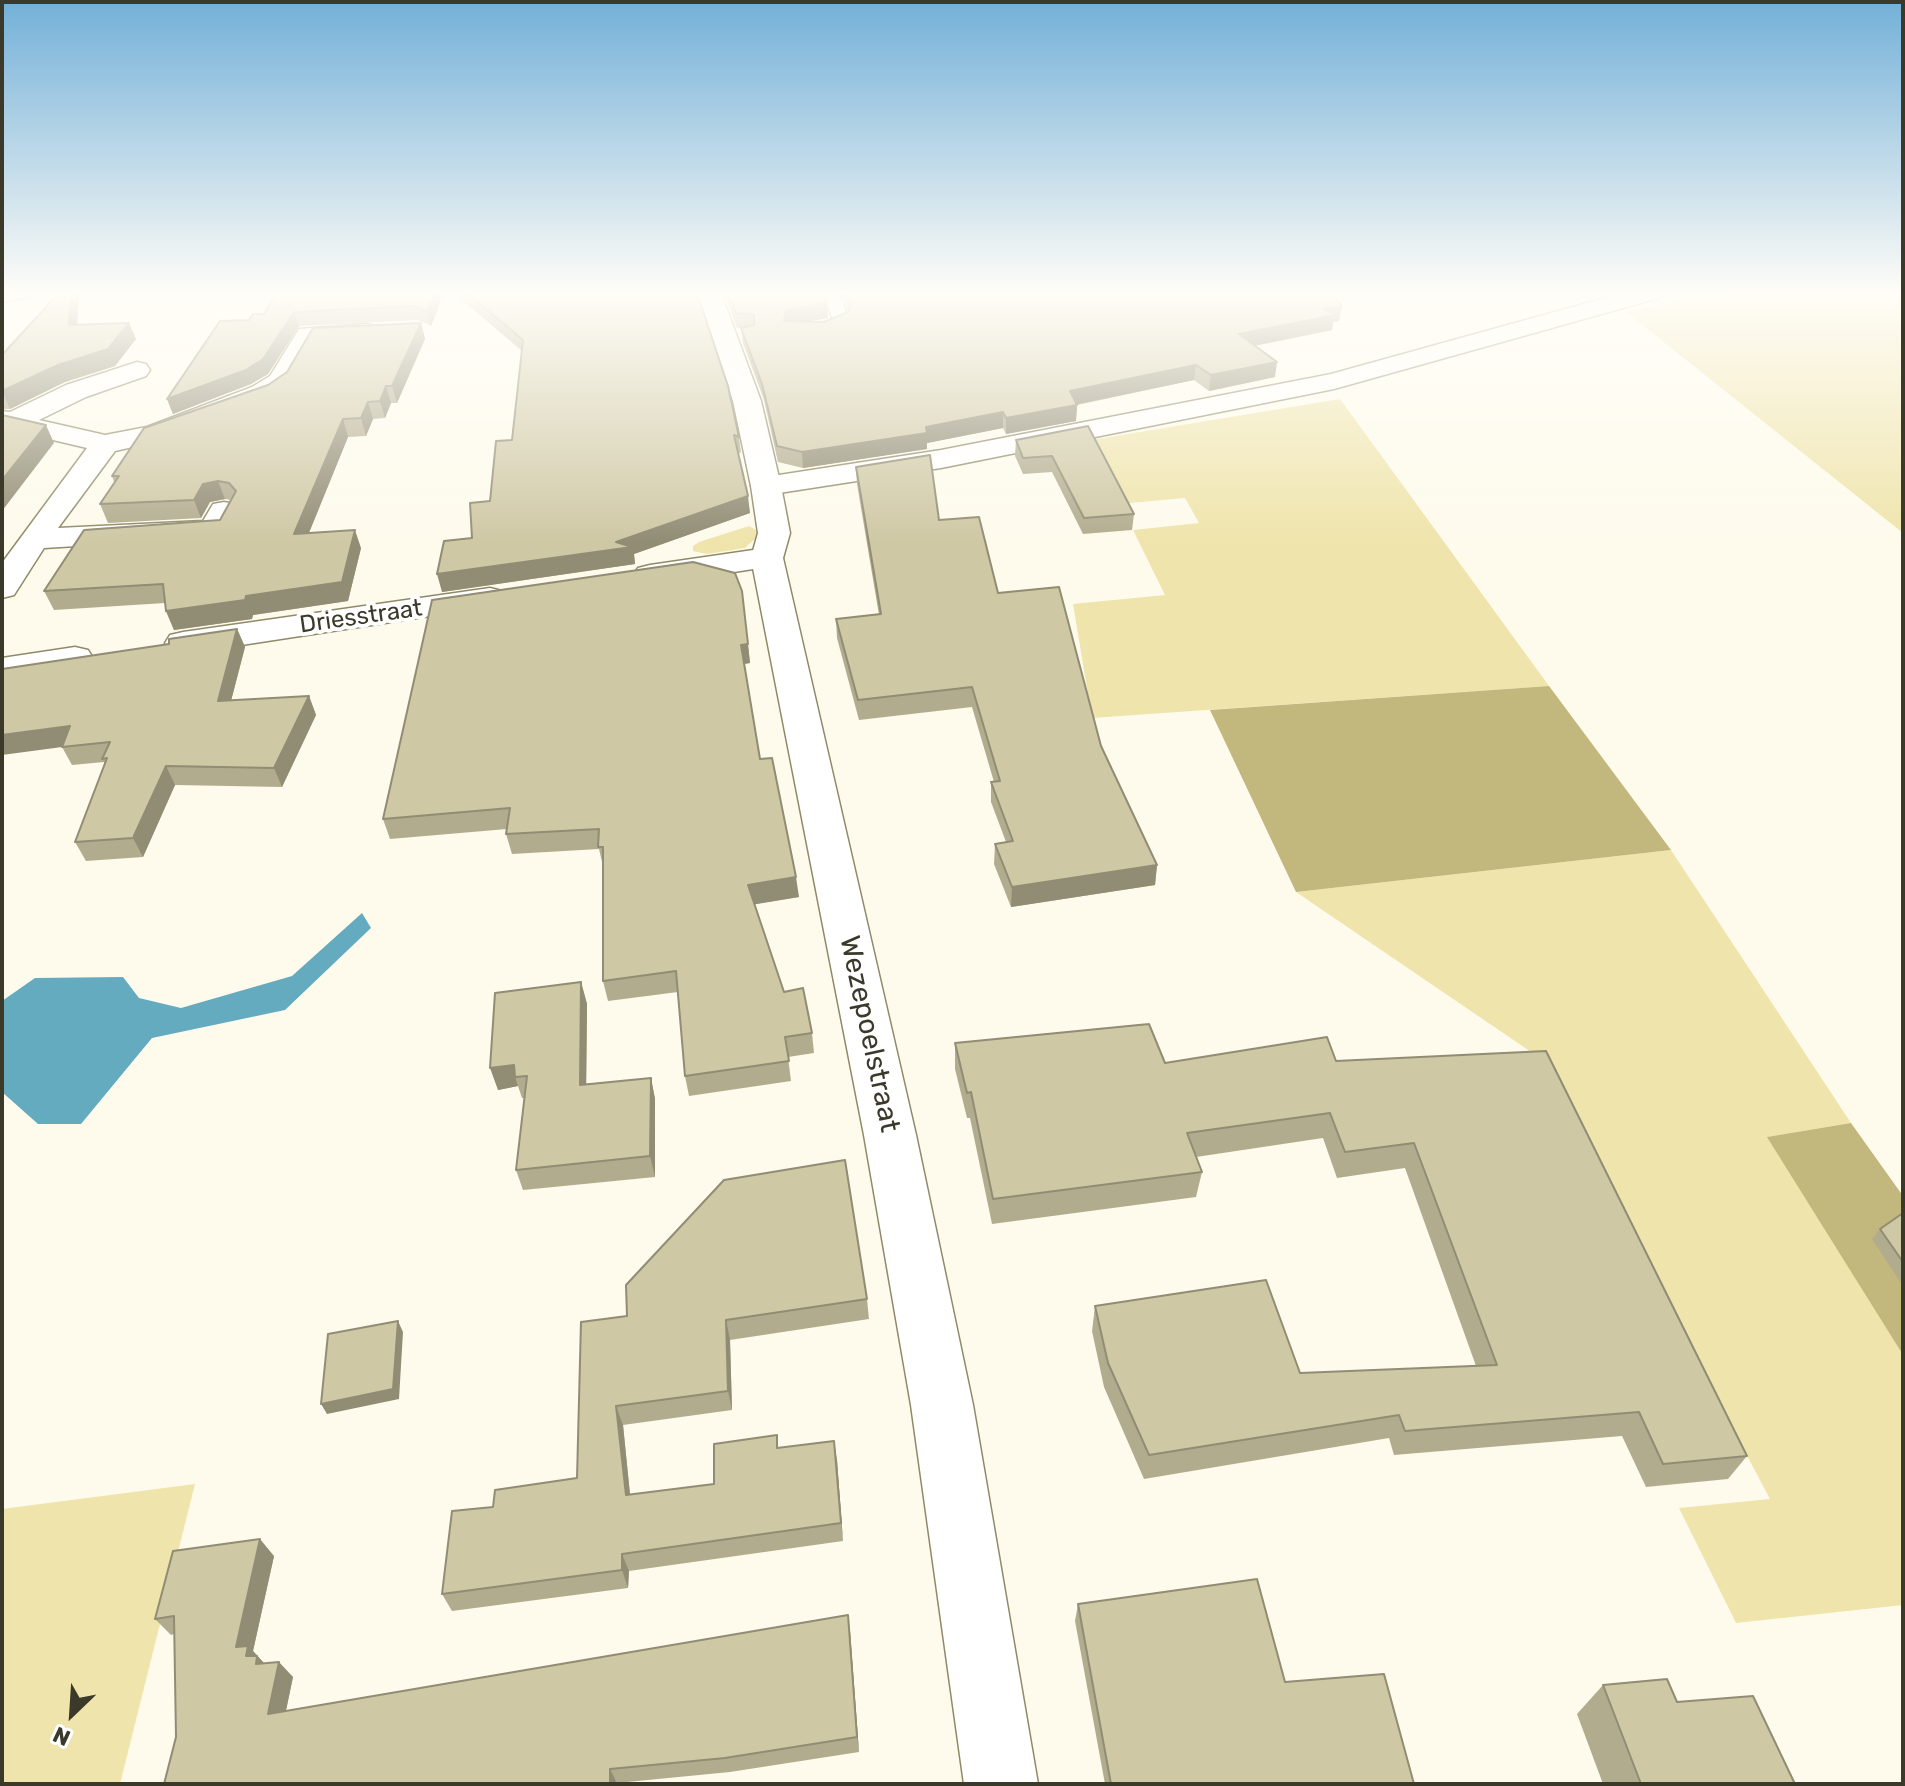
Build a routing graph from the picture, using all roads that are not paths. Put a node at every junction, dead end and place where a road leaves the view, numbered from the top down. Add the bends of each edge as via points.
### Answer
1 (119, 376) edge
2 (283, 376) edge
3 (743, 376) edge
4 (1351, 376) edge
5 (7, 421) edge
6 (105, 444) junction
7 (766, 486) junction
8 (214, 531) edge
9 (34, 539) junction
10 (767, 558) junction
11 (6, 577) edge
12 (611, 581) edge
13 (517, 594) edge
14 (158, 646) edge
15 (111, 653) edge
16 (2, 669) edge
17 (1001, 1784) edge

1 - 5 street
2 - 6 street via 262,393 154,434
3 - 7 street, Wezepoelstraat
4 - 7 street via 941,459
5 - 6 street
6 - 9 street
7 - 10 street, Wezepoelstraat via 774,533
8 - 9 street
9 - 11 street
10 - 12 street
10 - 17 street, Wezepoelstraat via 936,1375
13 - 14 street, Driesstraat
15 - 16 street

